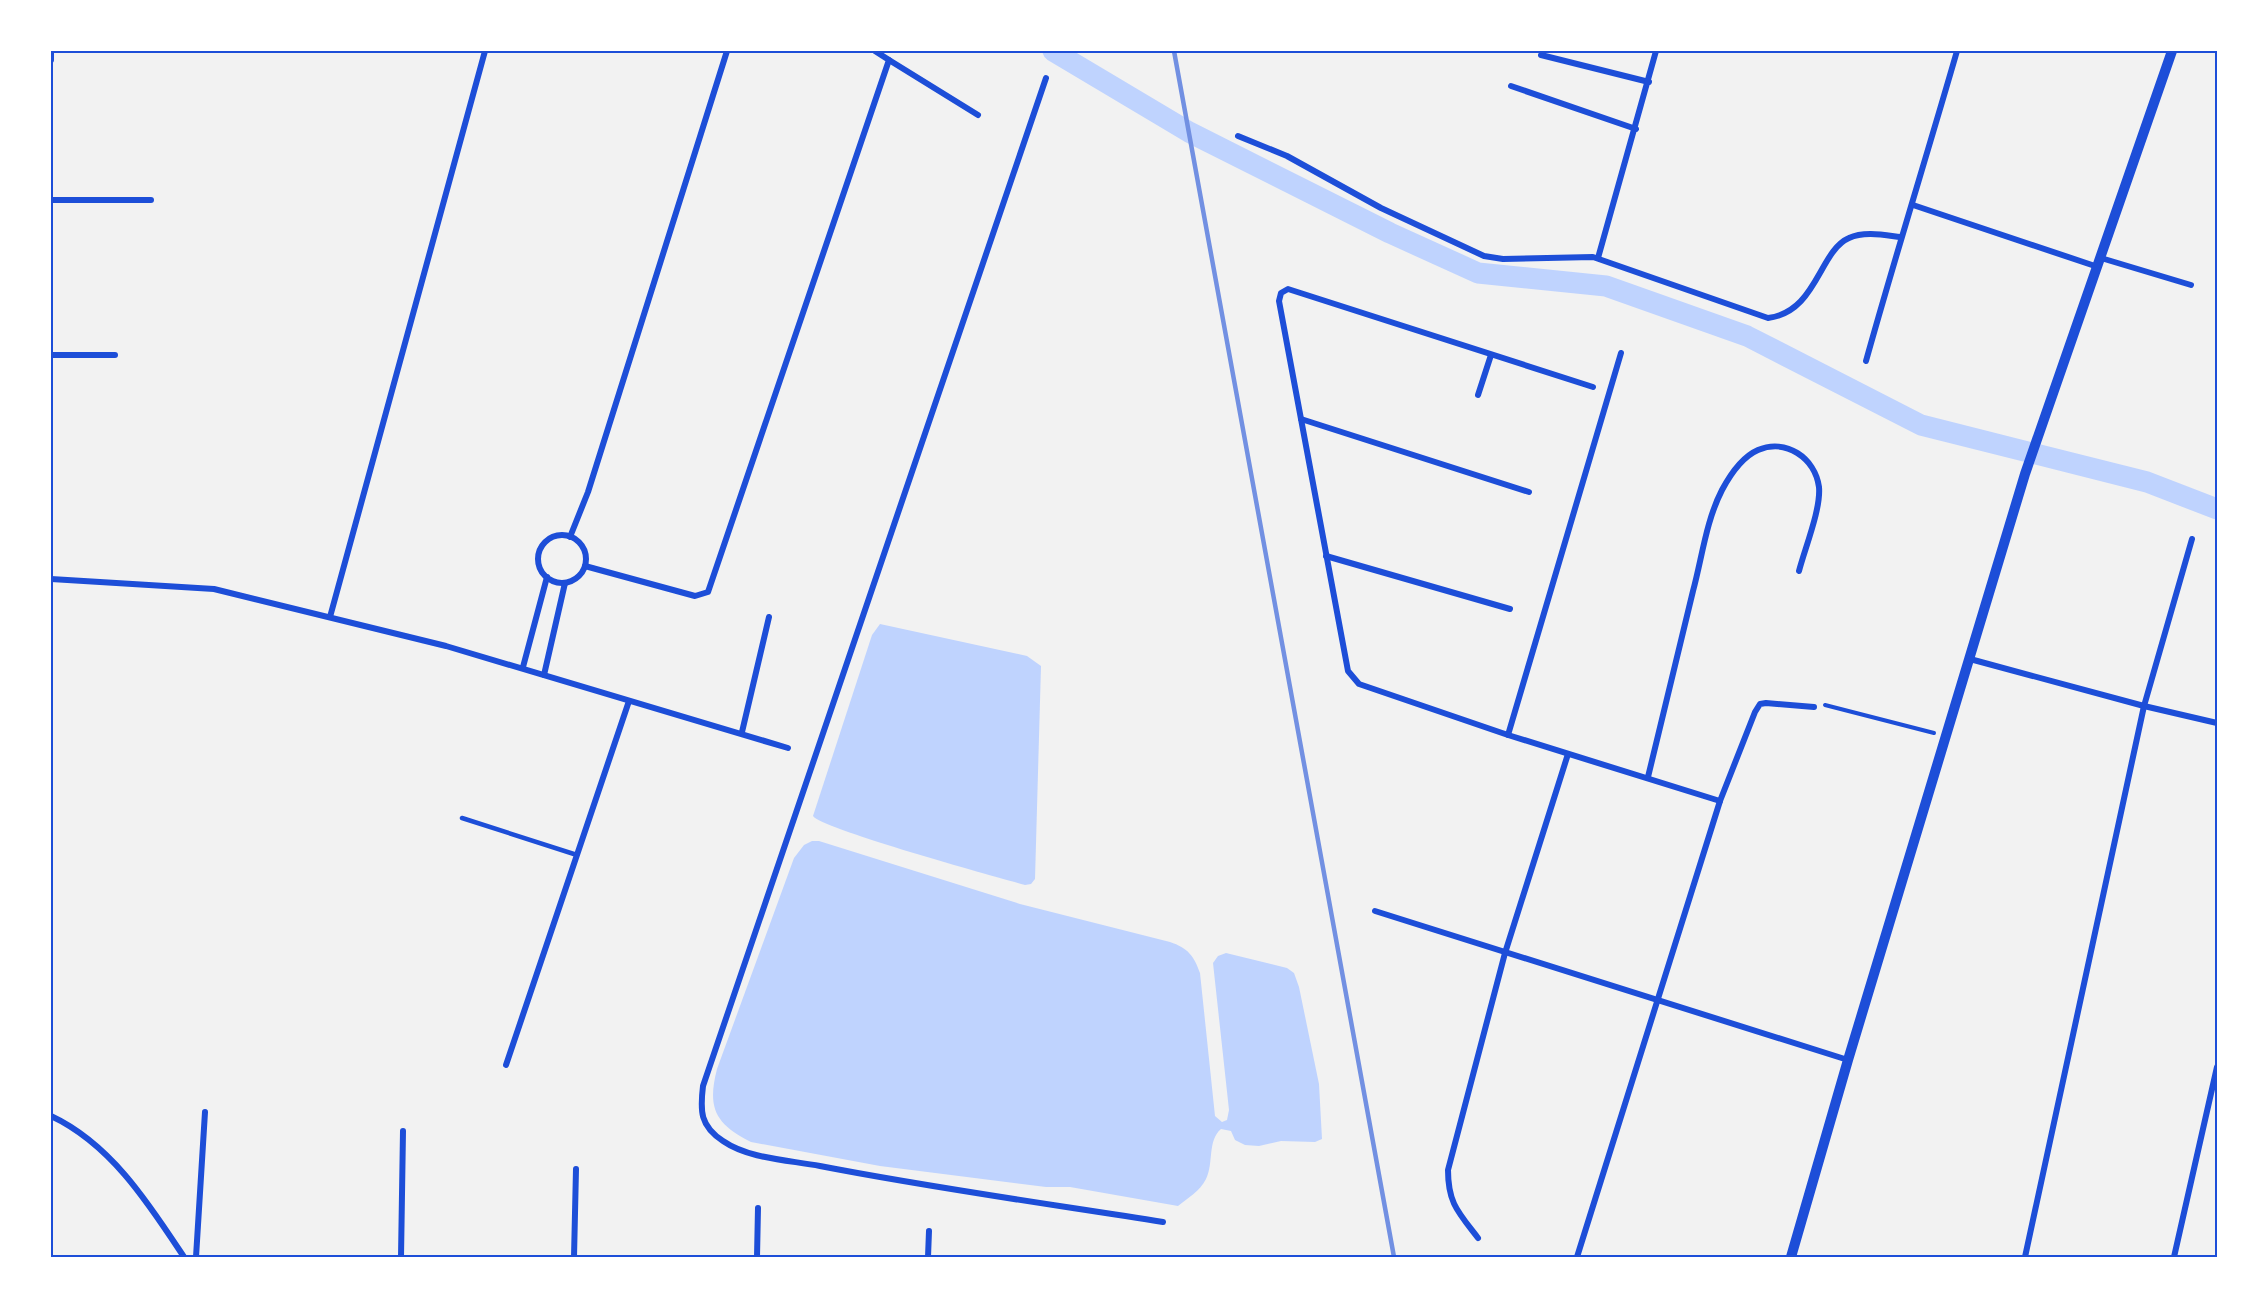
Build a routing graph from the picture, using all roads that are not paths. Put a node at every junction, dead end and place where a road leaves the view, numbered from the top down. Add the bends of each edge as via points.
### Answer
1 (51, 51) edge
2 (485, 51) edge
3 (728, 51) edge
4 (875, 51) edge
5 (1656, 51) edge
6 (1957, 51) edge
7 (2172, 51) edge
8 (1541, 55) dead end
9 (51, 60) edge
10 (889, 60) junction
11 (1046, 78) dead end
12 (1649, 82) junction
13 (1511, 86) dead end
14 (978, 115) dead end
15 (1636, 129) junction
16 (1238, 136) dead end
17 (51, 200) edge
18 (152, 200) dead end
19 (1913, 205) junction
20 (1900, 237) junction
21 (1598, 258) junction
22 (2100, 262) junction
23 (2191, 285) dead end
24 (1621, 353) dead end
25 (51, 355) edge
26 (115, 355) dead end
27 (1491, 355) junction
28 (1866, 361) dead end
29 (1593, 387) dead end
30 (1478, 395) dead end
31 (1301, 419) junction
32 (1529, 492) dead end
33 (570, 537) junction
34 (2192, 538) dead end
35 (1326, 556) junction
36 (585, 566) junction
37 (1799, 571) dead end
38 (547, 578) junction
39 (51, 579) edge
40 (565, 583) junction
41 (1510, 609) dead end
42 (330, 617) junction
43 (769, 617) dead end
44 (1970, 659) junction
45 (523, 668) junction
46 (544, 675) junction
47 (629, 701) junction
48 (2144, 706) junction
49 (1814, 707) dead end
50 (2217, 723) edge
51 (742, 732) junction
52 (1508, 735) junction
53 (788, 747) dead end
54 (1568, 754) junction
55 (1648, 777) junction
56 (1720, 801) junction
57 (462, 818) dead end
58 (577, 855) junction
59 (1375, 911) dead end
60 (1505, 953) junction
61 (1657, 1000) junction
62 (1848, 1060) junction
63 (506, 1065) dead end
64 (2217, 1067) edge
65 (205, 1113) dead end
66 (51, 1116) edge
67 (403, 1131) dead end
68 (576, 1169) dead end
69 (758, 1208) dead end
70 (1163, 1222) dead end
71 (929, 1231) dead end
72 (1478, 1238) dead end
73 (184, 1257) edge
74 (196, 1257) edge
75 (401, 1257) edge
76 (574, 1257) edge
77 (756, 1257) edge
78 (928, 1257) edge
79 (1577, 1257) edge
80 (1791, 1257) edge
81 (2025, 1257) edge
82 (2174, 1257) edge

1 - 9 street
2 - 42 street
3 - 33 street via 588,492
4 - 10 street
5 - 12 street
6 - 19 street
7 - 22 street
8 - 12 street
10 - 14 street
10 - 36 street via 708,592 694,596
11 - 70 street via 706,1075 700,1112 707,1128 722,1141 754,1154
12 - 15 street
13 - 15 street
15 - 21 street
16 - 21 street via 1287,156 1484,256
17 - 18 street
19 - 20 street
19 - 22 street
20 - 21 street via 1848,238 1833,253 1808,294 1790,310 1768,318
20 - 28 street
22 - 23 street
22 - 44 street via 2025,474
24 - 52 street
25 - 26 street
27 - 29 street
27 - 30 street
27 - 31 street via 1288,289 1281,293 1279,301
31 - 32 street
31 - 35 street
33 - 36 street via 585,552
33 - 38 street via 556,536 543,544 539,565
34 - 48 street
35 - 41 street
35 - 52 street via 1348,671 1359,684
36 - 40 street via 577,578
37 - 55 street via 1819,498 1815,474 1793,449 1759,450 1730,476 1712,518
38 - 40 street
38 - 45 street
39 - 42 street via 214,589
40 - 46 street
42 - 45 street
43 - 51 street
44 - 48 street
44 - 62 street
45 - 46 street
46 - 47 street
47 - 51 street
47 - 58 street
48 - 50 street
48 - 81 street
49 - 56 street via 1760,704
51 - 53 street
52 - 54 street
54 - 55 street
54 - 60 street
55 - 56 street
56 - 61 street
57 - 58 lane
58 - 63 street
59 - 60 street
60 - 61 street
60 - 72 street via 1448,1170 1453,1206
61 - 62 street
61 - 79 street
62 - 80 street
64 - 82 street
65 - 74 street
66 - 73 street via 88,1140 117,1167 147,1201
67 - 75 street
68 - 76 street
69 - 77 street
71 - 78 street

